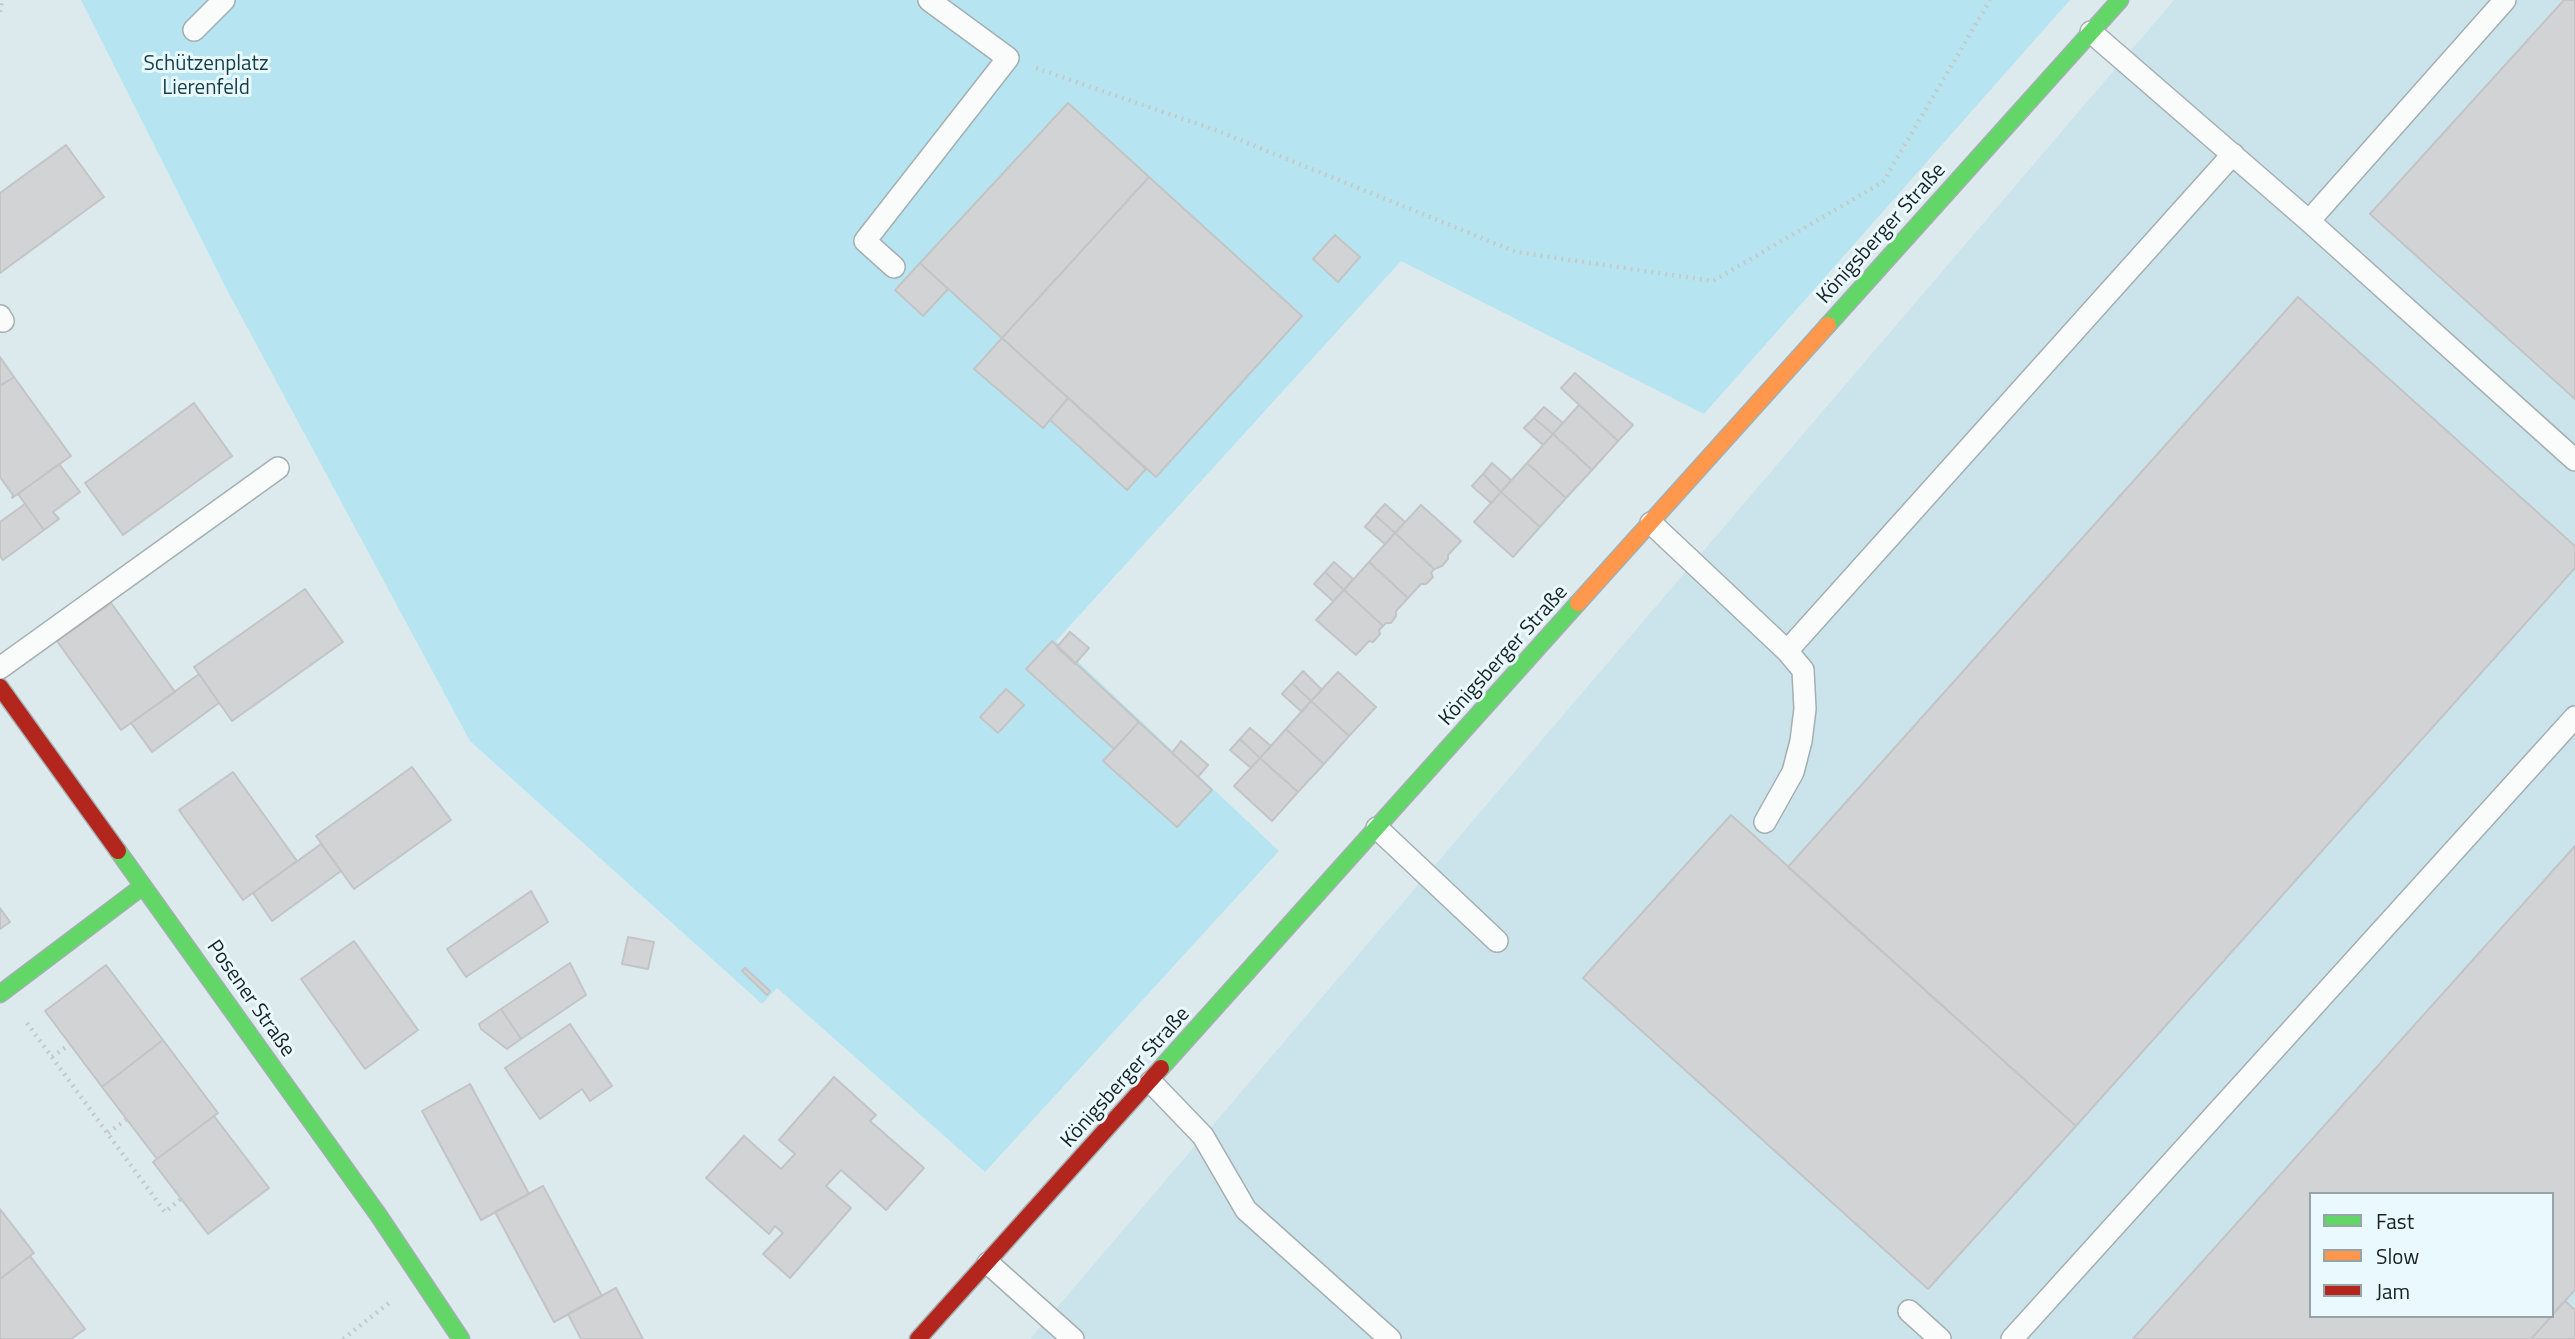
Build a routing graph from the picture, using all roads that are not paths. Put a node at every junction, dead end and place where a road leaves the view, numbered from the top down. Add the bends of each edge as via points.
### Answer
1 (224, 0) edge
2 (929, 0) edge
3 (2120, 0) edge
4 (2505, 0) edge
5 (194, 30) dead end
6 (2091, 32) junction
7 (2233, 155) junction
8 (2309, 220) junction
9 (894, 267) dead end
10 (2575, 460) edge
11 (278, 468) dead end
12 (1651, 523) junction
13 (1787, 651) junction
14 (0, 668) edge
15 (0, 688) edge
16 (2575, 717) edge
17 (1765, 822) dead end
18 (1377, 828) junction
19 (143, 886) junction
20 (1497, 940) dead end
21 (2, 992) edge
22 (1151, 1082) junction
23 (988, 1263) junction
24 (1909, 1311) dead end
25 (461, 1339) edge
26 (918, 1339) edge
27 (1073, 1339) edge
28 (1390, 1339) edge
29 (1940, 1339) edge
30 (2012, 1339) edge

1 - 5 lane
2 - 9 lane via 1008,58 865,241
3 - 6 main road, Königsberger Straße
4 - 8 lane
6 - 7 lane
6 - 12 main road, Königsberger Straße
7 - 8 lane
7 - 13 lane
8 - 10 lane
11 - 14 lane
12 - 13 lane
12 - 18 main road, Königsberger Straße
13 - 17 lane via 1803,670 1801,741 1793,772
15 - 19 main road, Posener Straße
16 - 30 lane
18 - 20 lane
18 - 22 main road, Königsberger Straße
19 - 21 main road
19 - 25 main road, Posener Straße
22 - 23 main road, Königsberger Straße
22 - 28 lane via 1203,1136 1246,1210
23 - 26 main road, Königsberger Straße
23 - 27 lane
24 - 29 lane

